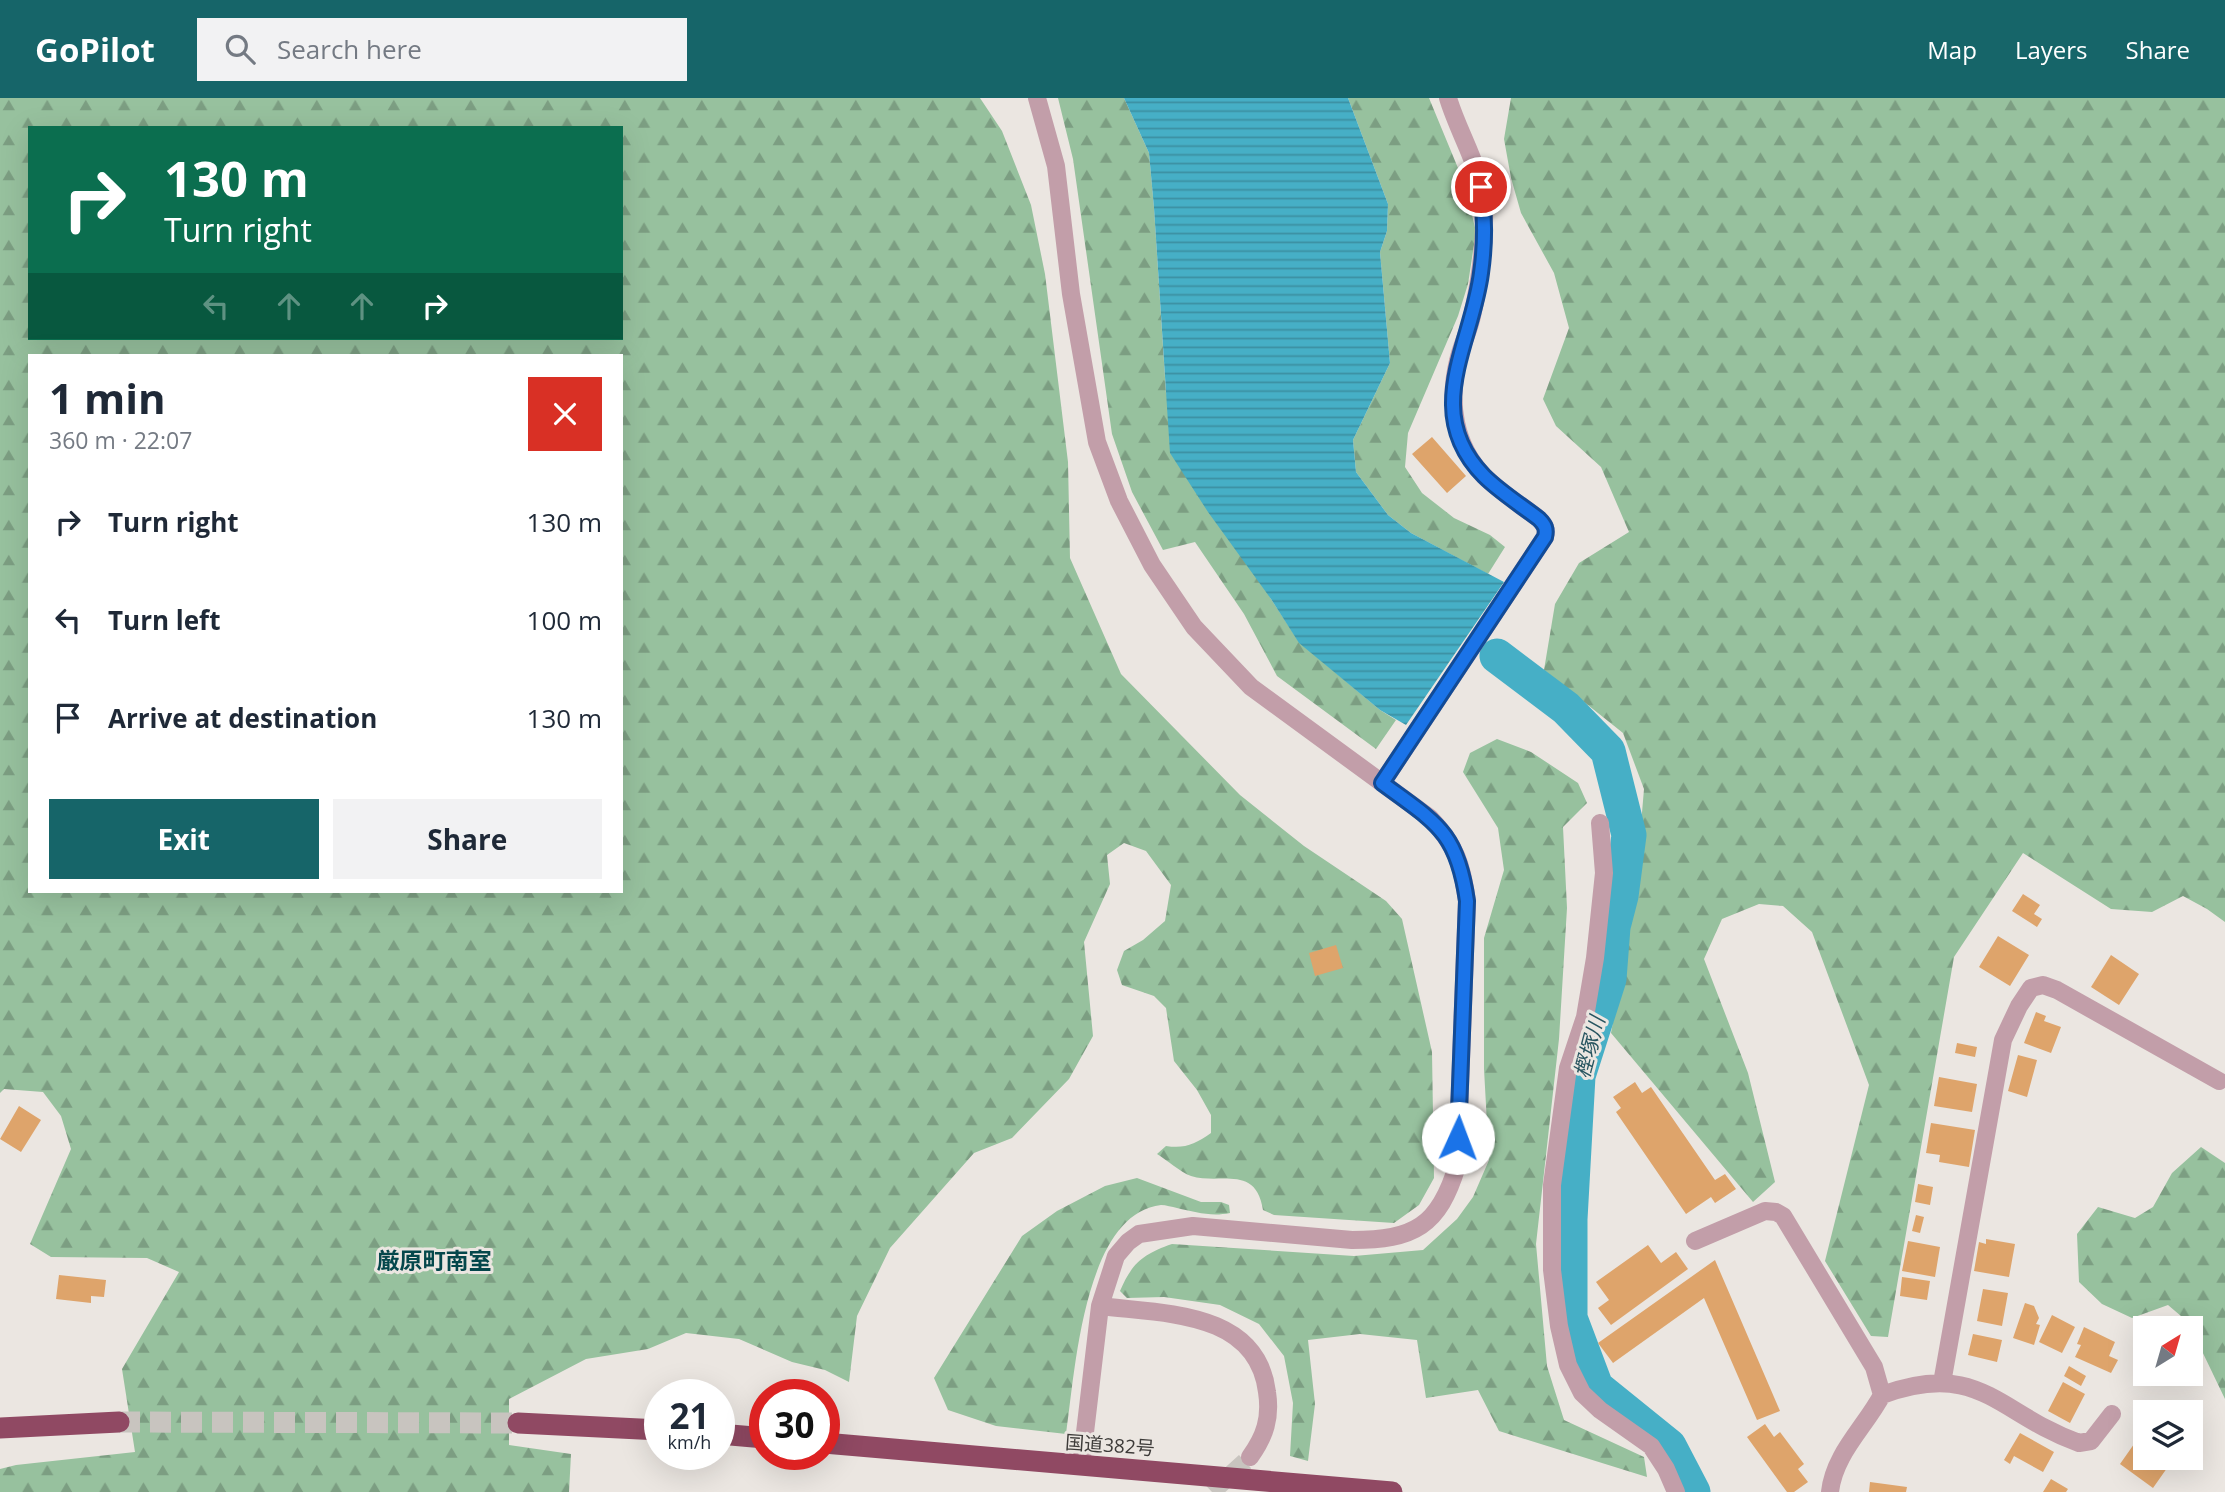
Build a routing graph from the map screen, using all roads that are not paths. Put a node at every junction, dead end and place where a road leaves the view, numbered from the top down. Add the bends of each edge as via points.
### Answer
1 (1037, 98) edge
2 (1448, 98) edge
3 (1382, 783) junction
4 (1600, 823) dead end
5 (2219, 1081) dead end
6 (1695, 1241) dead end
7 (1100, 1306) junction
8 (1942, 1383) junction
9 (1882, 1395) junction
10 (2112, 1414) dead end
11 (119, 1422) tunnel mouth
12 (518, 1423) tunnel mouth
13 (0, 1428) edge
14 (644, 1429) edge
15 (840, 1444) edge
16 (1250, 1457) tunnel mouth
17 (1081, 1466) junction
18 (1392, 1492) edge
19 (1676, 1492) edge
20 (1830, 1492) edge

1 - 3 street via 1056,166 1071,294 1097,442 1119,501 1152,565 1216,651 1251,687
2 - 3 street via 1477,171 1484,208 1481,273 1452,389 1459,435 1483,475 1545,524 1546,531
3 - 7 street via 1448,837 1465,881 1457,1166 1442,1205 1405,1235 1379,1240 1193,1226 1139,1234 1116,1256
4 - 19 street via 1604,873 1595,958 1585,1017 1568,1068 1552,1185 1552,1270 1568,1365 1582,1393 1651,1446
5 - 8 street via 2057,990 2043,985 2031,988 2003,1040
6 - 9 street via 1765,1211 1783,1216 1863,1346
7 - 16 street via 1197,1318 1216,1324 1246,1345 1258,1360 1269,1404 1268,1426
7 - 17 street
8 - 9 street via 1914,1385
8 - 10 street via 1978,1389 2079,1443 2091,1441
9 - 20 street via 1847,1447 1831,1478
11 - 13 highway
12 - 14 highway
15 - 17 highway, 国道382号
17 - 18 highway, 国道382号

